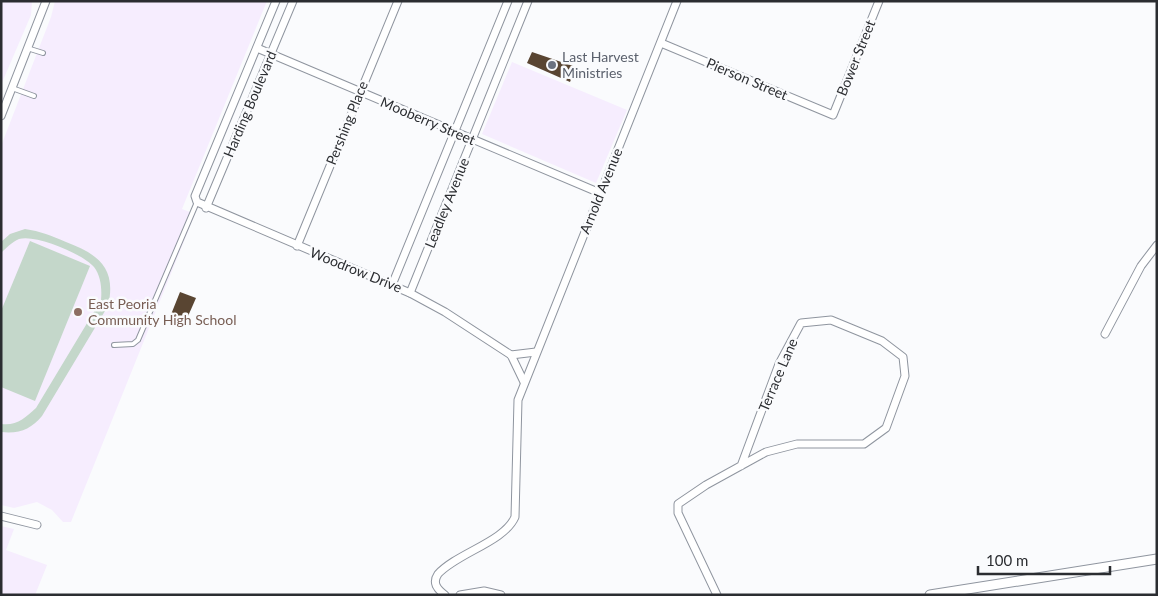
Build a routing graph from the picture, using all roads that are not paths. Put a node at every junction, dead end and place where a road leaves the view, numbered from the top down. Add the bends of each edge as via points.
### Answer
1 (46, 1) edge
2 (276, 1) edge
3 (294, 1) edge
4 (398, 1) edge
5 (508, 1) edge
6 (528, 1) edge
7 (677, 1) edge
8 (879, 1) edge
9 (661, 43) junction
10 (27, 48) junction
11 (257, 48) junction
12 (43, 53) dead end
13 (271, 54) junction
14 (12, 88) junction
15 (360, 92) junction
16 (34, 96) dead end
17 (833, 115) joint
18 (1, 116) edge
19 (454, 132) junction
20 (473, 140) junction
21 (600, 193) junction
22 (196, 201) junction
23 (206, 208) junction
24 (1157, 245) edge
25 (297, 246) junction
26 (392, 285) junction
27 (410, 293) junction
28 (1105, 334) dead end
29 (114, 345) dead end
30 (536, 352) junction
31 (511, 355) junction
32 (524, 382) junction
33 (741, 466) junction
34 (1, 516) edge
35 (37, 525) dead end
36 (1157, 559) edge
37 (445, 595) edge
38 (460, 595) edge
39 (501, 595) edge
40 (717, 595) edge
41 (930, 595) edge

1 - 10 street
2 - 11 street, Harding Boulevard
3 - 13 street, Harding Boulevard
4 - 15 street, Pershing Place
5 - 19 street, Leadley Avenue
6 - 20 street, Leadley Avenue
7 - 9 street, Arnold Avenue
8 - 17 street, Bower Street
9 - 17 street, Pierson Street
9 - 21 street, Arnold Avenue
10 - 12 lane
10 - 14 street
11 - 13 street, Mooberry Street
11 - 22 street, Harding Boulevard
13 - 15 street, Mooberry Street
13 - 23 street, Harding Boulevard
14 - 16 lane
14 - 18 street
15 - 19 street, Mooberry Street
15 - 25 street, Pershing Place
19 - 20 street, Mooberry Street
19 - 26 street, Leadley Avenue
20 - 21 street, Mooberry Street
20 - 27 street, Leadley Avenue
21 - 30 street, Arnold Avenue
22 - 23 street, Woodrow Drive
22 - 29 lane via 138,340 133,344
23 - 25 street, Woodrow Drive
24 - 28 street via 1141,266
25 - 26 street, Woodrow Drive
26 - 27 street, Woodrow Drive
27 - 31 street, Woodrow Drive
30 - 31 street
30 - 32 street, Arnold Avenue
31 - 32 street
32 - 37 street via 517,407 515,517 493,538 438,574 436,585
33 - 33 street, Terrace Lane via 766,452 797,444 864,444 886,428 905,376 903,357 882,341 830,320 801,323 779,364
33 - 40 street, Terrace Lane via 682,500 677,507
34 - 35 street
36 - 41 street
38 - 39 street via 484,591

